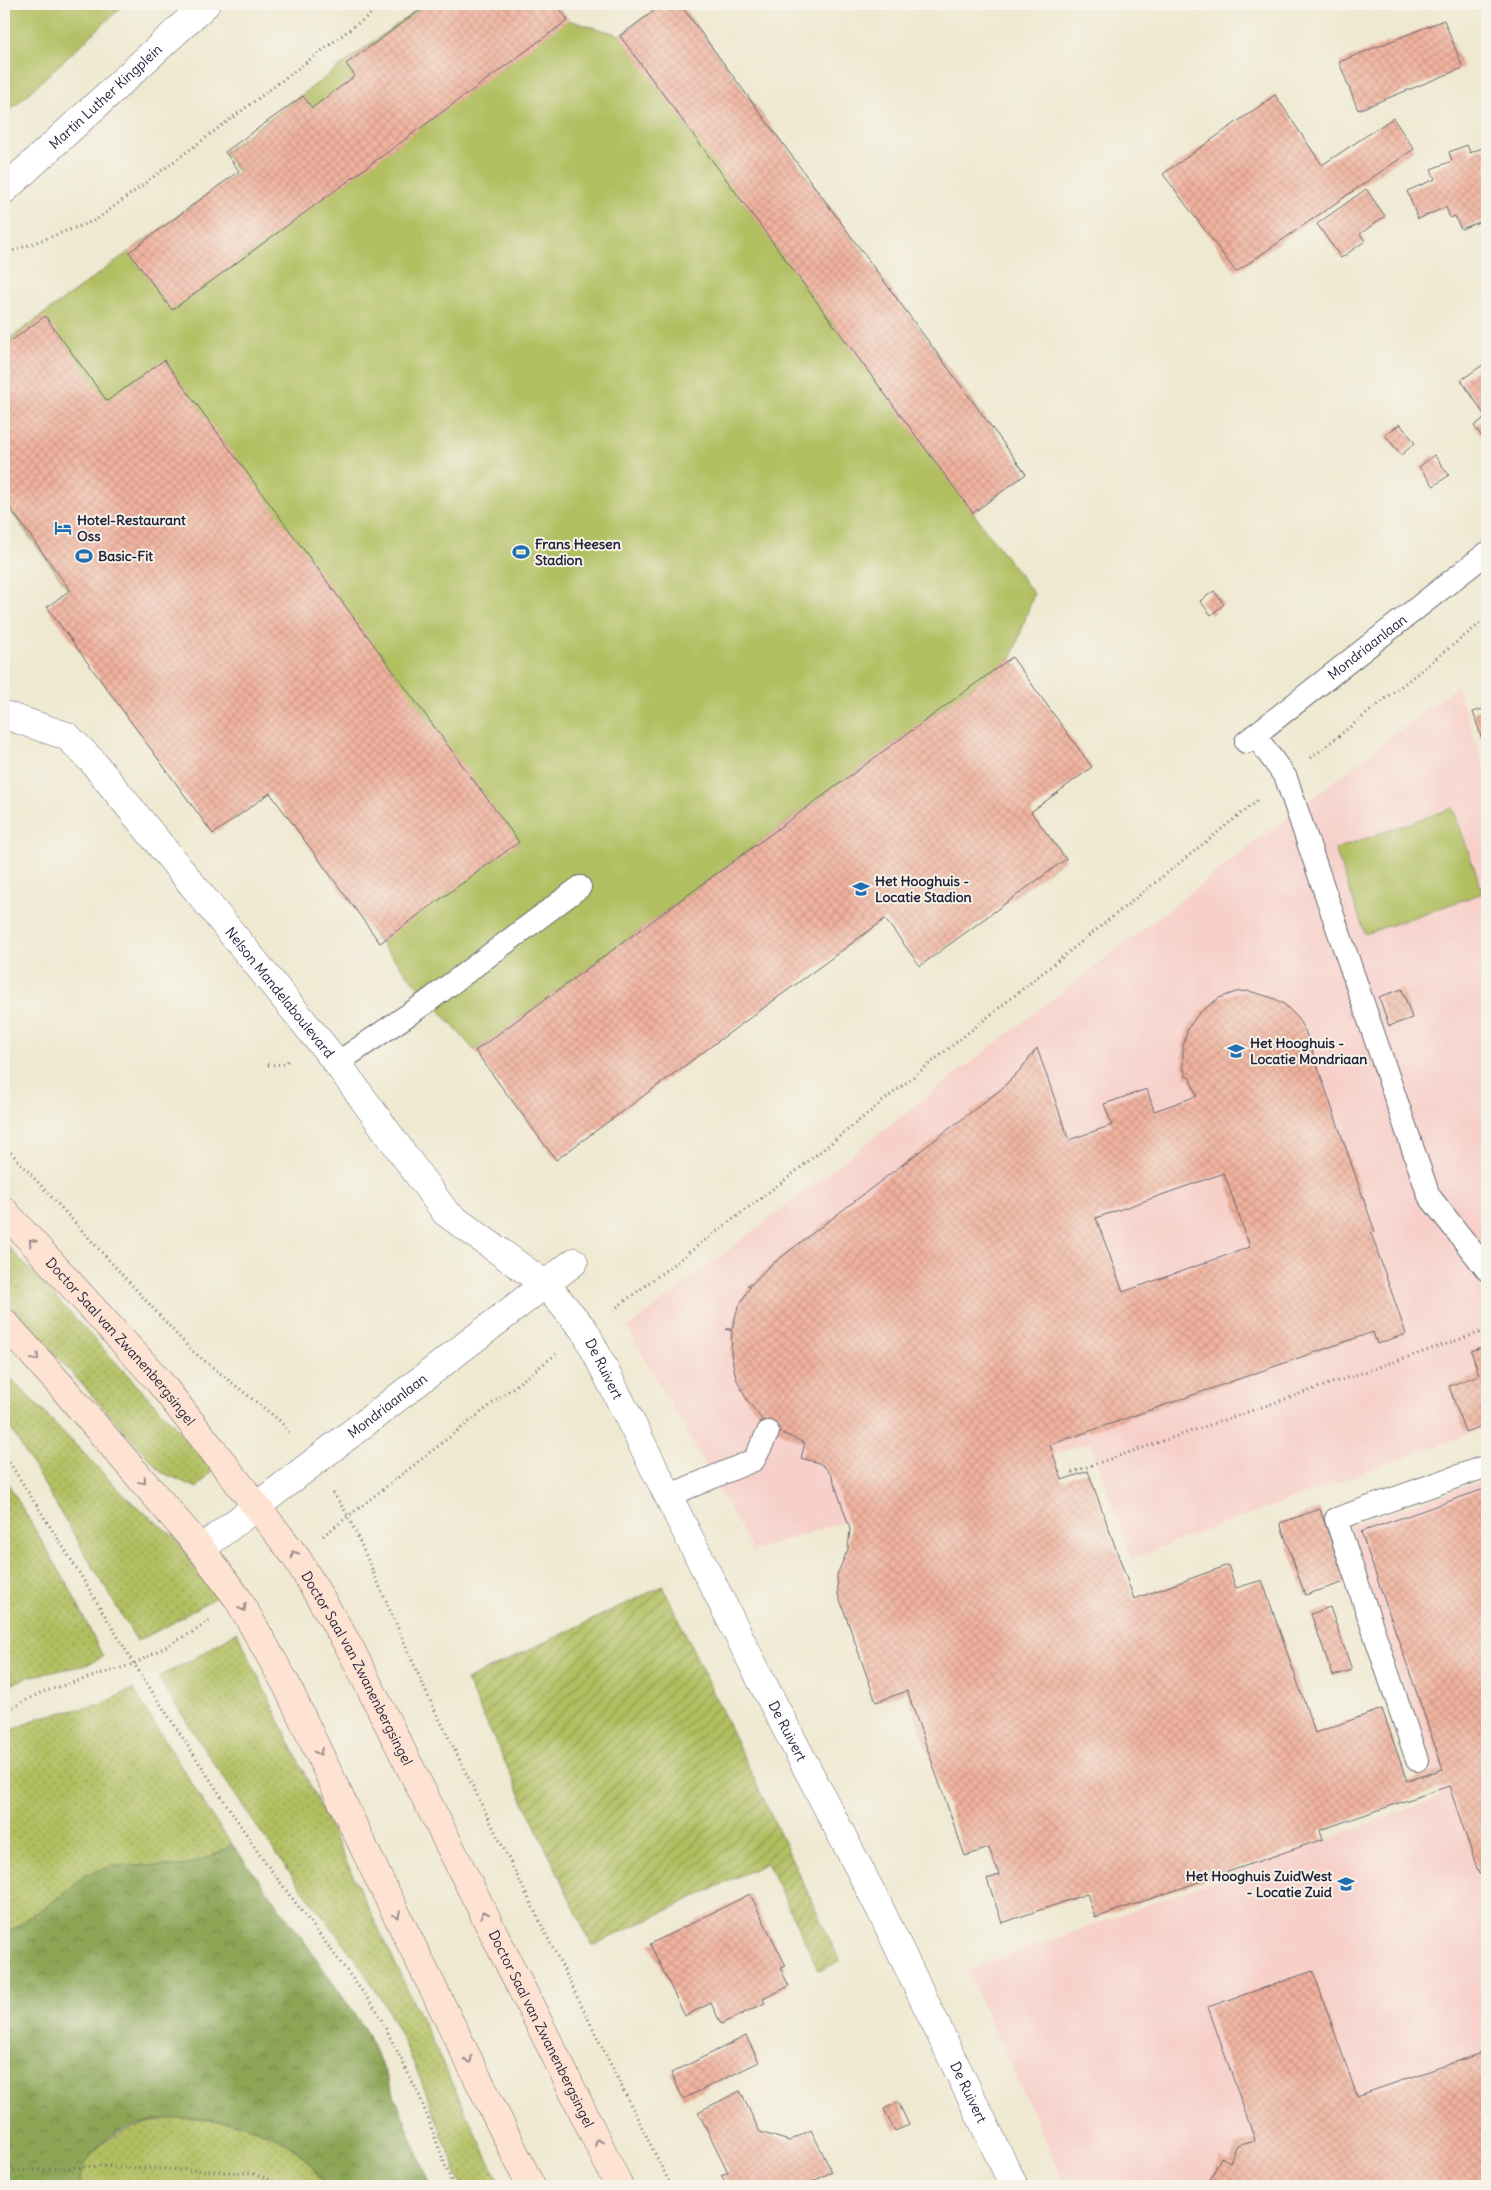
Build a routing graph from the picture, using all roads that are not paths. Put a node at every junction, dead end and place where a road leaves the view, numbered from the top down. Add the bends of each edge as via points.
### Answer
1 (206, 4) edge
2 (4, 190) edge
3 (1487, 553) edge
4 (4, 715) edge
5 (580, 887) dead end
6 (337, 1064) junction
7 (4, 1211) edge
8 (574, 1262) dead end
9 (1487, 1270) edge
10 (546, 1285) junction
11 (4, 1322) edge
12 (768, 1432) dead end
13 (1487, 1466) edge
14 (668, 1496) junction
15 (258, 1506) junction
16 (201, 1549) junction
17 (1417, 1760) dead end
18 (531, 2186) edge
19 (619, 2186) edge
20 (1014, 2186) edge

1 - 2 street, Martin Luther Kingplein
3 - 9 lane, Mondriaanlaan via 1251,738 1286,778 1429,1196
4 - 6 street, Nelson Mandelaboulevard via 67,736 86,755
5 - 6 lane via 427,1002
6 - 10 street, Nelson Mandelaboulevard via 446,1213
15 -> 7 main road, Doctor Saal van Zwanenbergsingel via 158,1380
8 - 10 street, Mondriaanlaan
10 - 14 street, De Ruivert via 585,1331
10 - 15 street, Mondriaanlaan
11 -> 16 main road
12 - 14 lane via 754,1460
13 - 17 lane via 1336,1519
14 - 20 street, De Ruivert via 878,1905
15 - 16 street, Mondriaanlaan
19 -> 15 main road, Doctor Saal van Zwanenbergsingel via 351,1650 296,1557
16 -> 18 main road via 238,1600 286,1684

